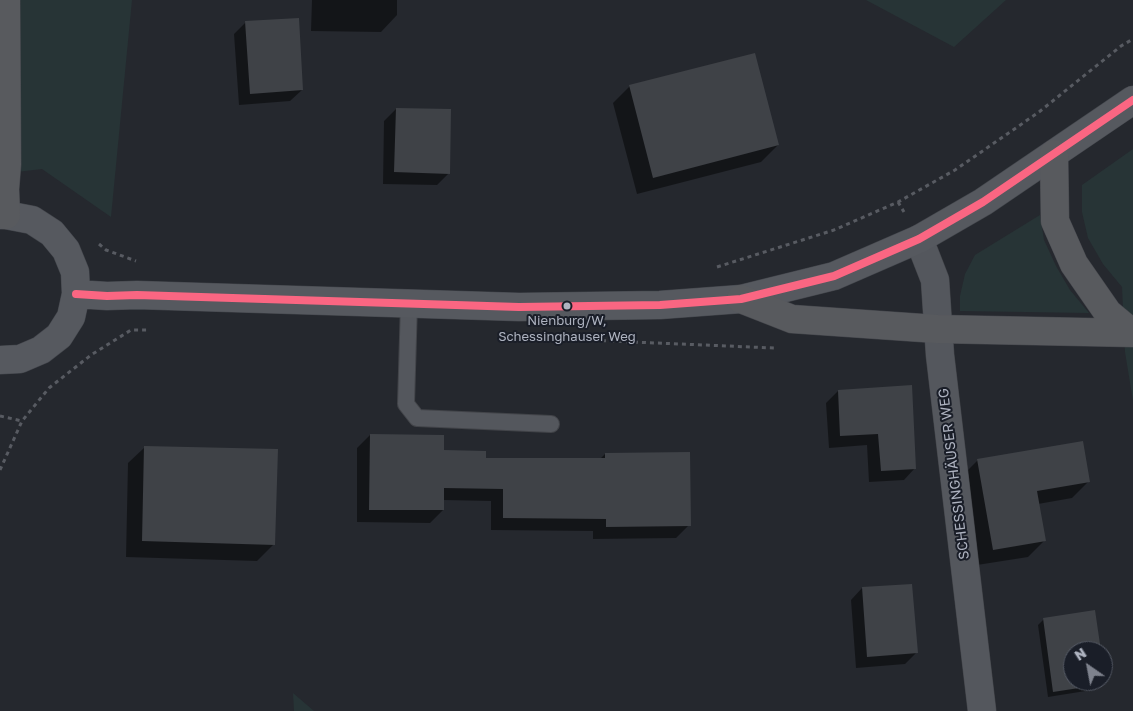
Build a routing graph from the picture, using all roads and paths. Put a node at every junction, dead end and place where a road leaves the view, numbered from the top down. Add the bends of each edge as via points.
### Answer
1 (6, 0) edge
2 (1133, 39) edge
3 (1133, 100) edge
4 (1054, 154) junction
5 (3, 215) edge
6 (93, 239) dead end
7 (919, 239) junction
8 (136, 262) dead end
9 (716, 267) dead end
10 (76, 294) junction
11 (741, 299) junction
12 (409, 303) junction
13 (938, 329) junction
14 (130, 330) dead end
15 (1132, 333) edge
16 (0, 360) edge
17 (0, 416) edge
18 (22, 420) junction
19 (551, 424) dead end
20 (0, 470) edge
21 (982, 711) edge

1 - 5 highway
2 - 9 path via 1039,112 955,170 898,202 834,230
3 - 4 main road
4 - 7 main road via 983,202
4 - 15 highway via 1054,222 1088,285 1108,313
5 - 10 main road via 32,220 52,233 66,250 72,264
6 - 8 path via 106,250
7 - 11 main road via 834,276
7 - 13 street, SCHESSINGHÄUSER WEG via 935,280
10 - 12 main road
10 - 16 main road via 71,316 59,336 41,350 20,359
11 - 12 main road via 660,305 519,307
11 - 13 highway via 792,319
12 - 19 lane via 406,404 417,418
13 - 15 highway
13 - 21 street, SCHESSINGHÄUSER WEG
14 - 18 path via 49,388
17 - 18 path
18 - 20 path

